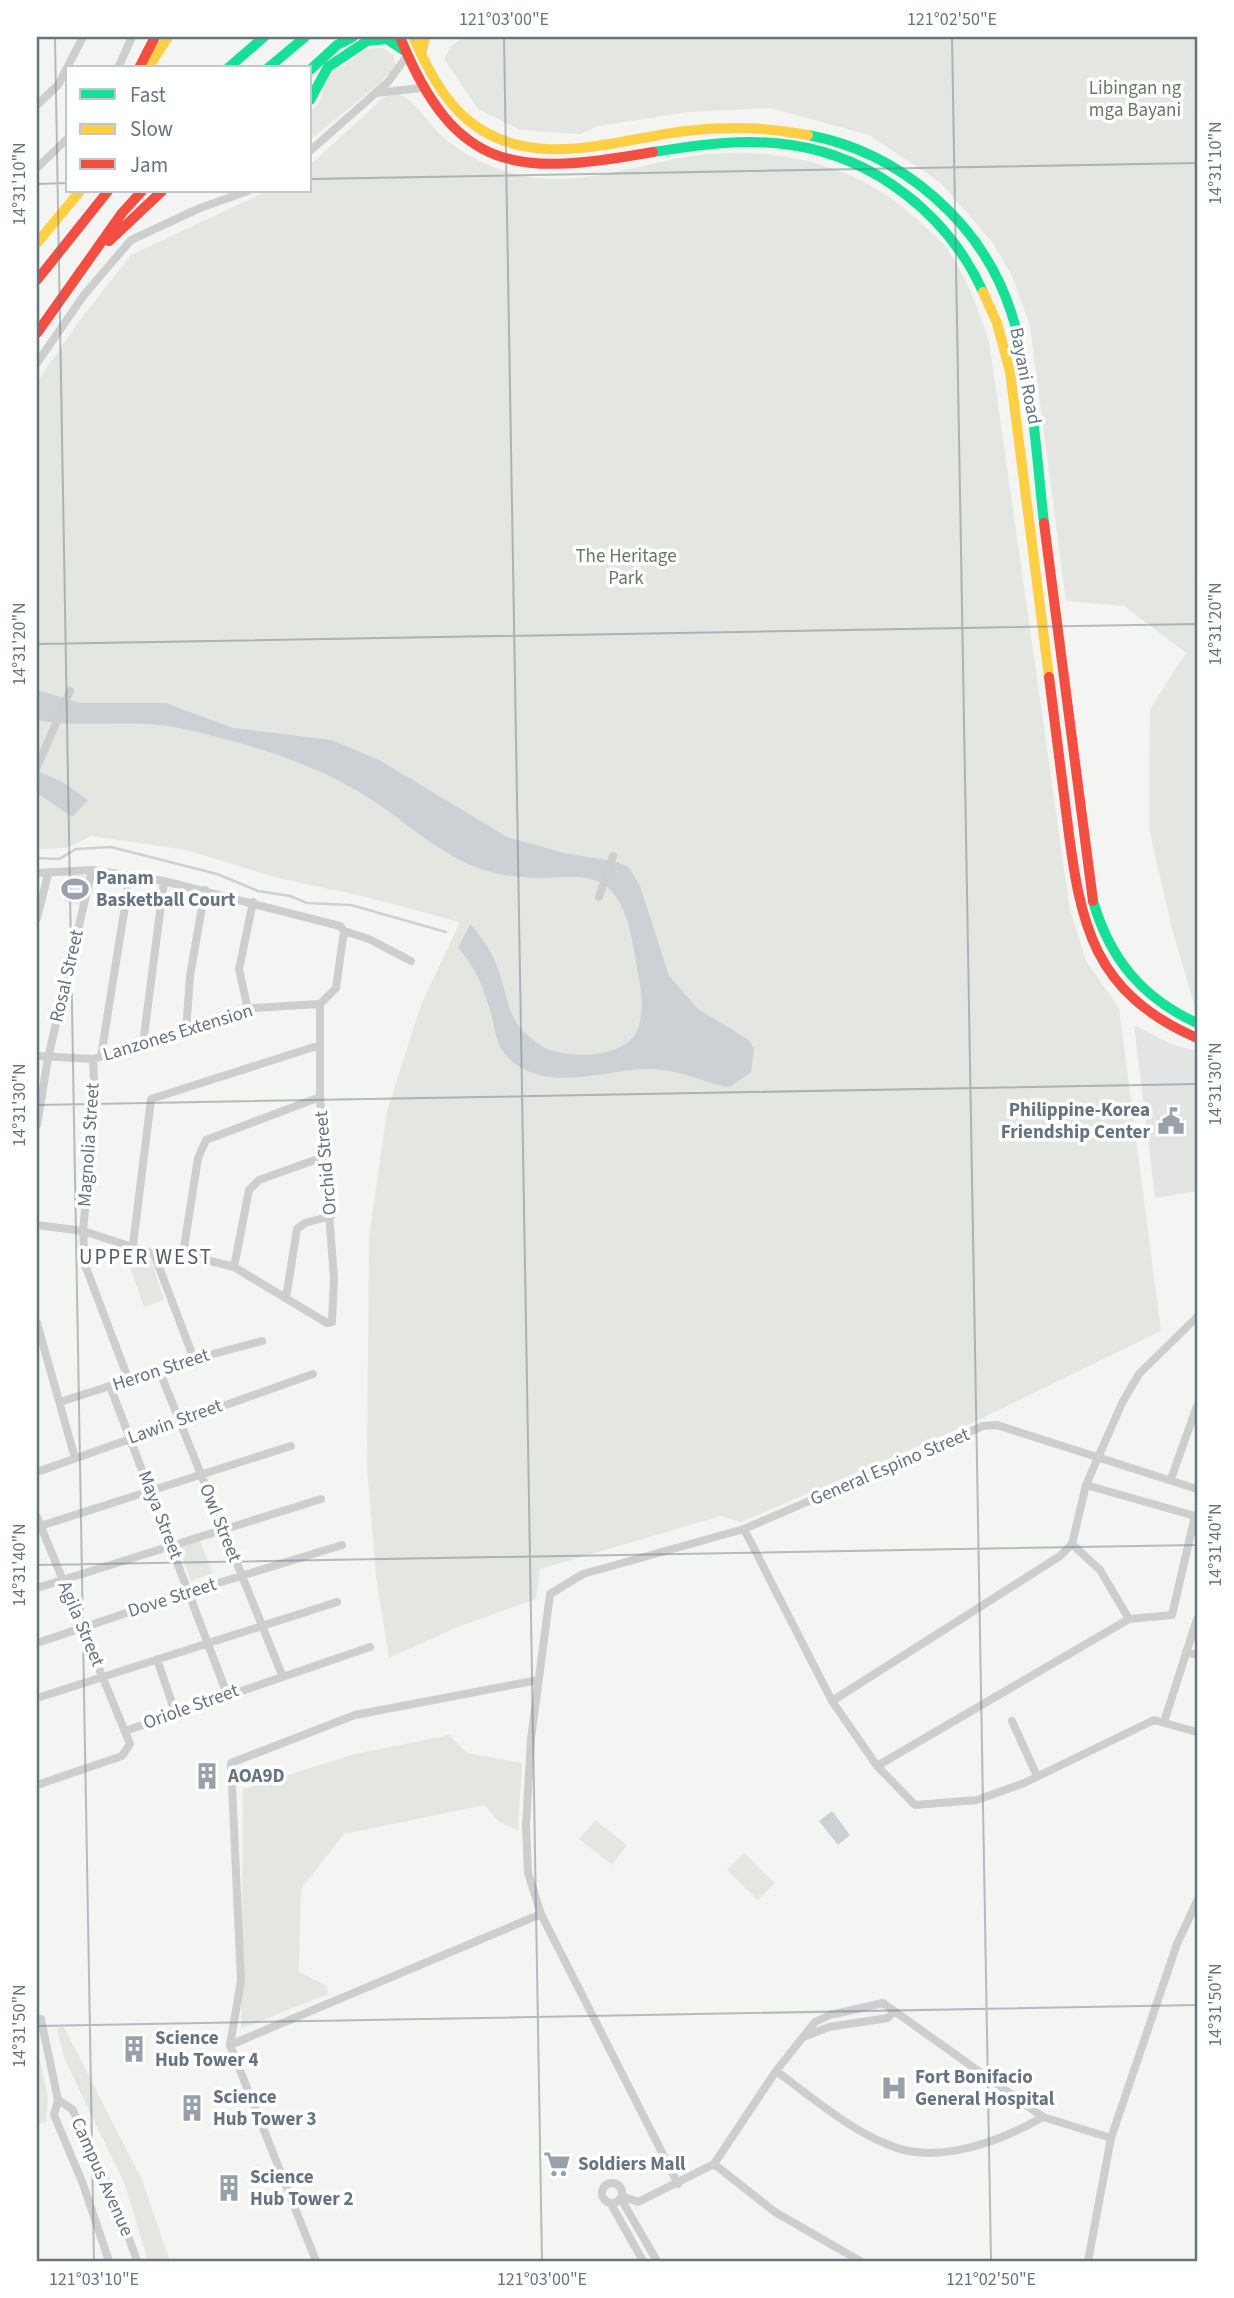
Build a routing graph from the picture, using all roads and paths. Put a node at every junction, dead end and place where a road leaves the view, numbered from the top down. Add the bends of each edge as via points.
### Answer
1 (83, 37) edge
2 (132, 37) edge
3 (155, 37) edge
4 (168, 37) edge
5 (264, 37) edge
6 (304, 37) edge
7 (353, 37) edge
8 (400, 37) edge
9 (414, 37) edge
10 (425, 37) edge
11 (406, 54) junction
12 (421, 54) junction
13 (68, 66) edge
14 (119, 66) edge
15 (140, 66) edge
16 (149, 66) edge
17 (230, 66) edge
18 (270, 66) edge
19 (312, 67) edge
20 (66, 70) edge
21 (421, 88) junction
22 (376, 93) junction
23 (312, 96) edge
24 (37, 105) edge
25 (779, 127) junction
26 (66, 140) edge
27 (776, 145) junction
28 (312, 149) edge
29 (37, 168) edge
30 (79, 192) edge
31 (107, 192) edge
32 (141, 192) edge
33 (161, 192) edge
34 (245, 192) edge
35 (944, 205) junction
36 (932, 216) junction
37 (37, 243) edge
38 (86, 263) junction
39 (37, 280) edge
40 (37, 333) edge
41 (37, 363) edge
42 (70, 691) dead end
43 (37, 766) edge
44 (613, 856) dead end
45 (92, 870) junction
46 (1087, 872) junction
47 (37, 873) edge
48 (48, 874) junction
49 (1074, 874) junction
50 (130, 875) junction
51 (164, 881) junction
52 (205, 890) junction
53 (599, 897) dead end
54 (253, 902) junction
55 (37, 918) edge
56 (342, 928) junction
57 (411, 961) dead end
58 (320, 1004) junction
59 (248, 1010) junction
60 (1197, 1023) edge
61 (186, 1032) junction
62 (1197, 1038) edge
63 (143, 1044) junction
64 (320, 1045) junction
65 (37, 1056) edge
66 (48, 1058) junction
67 (97, 1058) junction
68 (320, 1097) junction
69 (37, 1125) edge
70 (326, 1156) junction
71 (331, 1216) junction
72 (37, 1225) edge
73 (83, 1231) junction
74 (132, 1245) junction
75 (154, 1254) junction
76 (183, 1254) junction
77 (234, 1267) junction
78 (286, 1298) junction
79 (1197, 1317) edge
80 (37, 1323) edge
81 (262, 1340) dead end
82 (194, 1359) junction
83 (159, 1370) junction
84 (313, 1374) dead end
85 (129, 1381) junction
86 (110, 1386) junction
87 (60, 1402) junction
88 (1197, 1406) edge
89 (179, 1419) junction
90 (131, 1439) junction
91 (291, 1446) dead end
92 (1098, 1455) junction
93 (75, 1458) junction
94 (37, 1472) edge
95 (201, 1474) junction
96 (1171, 1479) junction
97 (1086, 1485) junction
98 (150, 1489) junction
99 (1197, 1489) edge
100 (321, 1499) dead end
101 (38, 1523) edge
102 (223, 1528) junction
103 (744, 1529) junction
104 (1072, 1544) junction
105 (171, 1545) junction
106 (342, 1545) dead end
107 (242, 1577) junction
108 (62, 1580) junction
109 (37, 1588) edge
110 (189, 1591) junction
111 (337, 1602) dead end
112 (1129, 1619) junction
113 (1197, 1619) edge
114 (262, 1627) junction
115 (82, 1628) junction
116 (37, 1643) edge
117 (209, 1643) junction
118 (370, 1647) dead end
119 (1186, 1652) junction
120 (1197, 1656) edge
121 (157, 1659) junction
122 (282, 1675) junction
123 (103, 1676) junction
124 (538, 1680) junction
125 (227, 1694) junction
126 (37, 1698) edge
127 (832, 1701) junction
128 (175, 1712) junction
129 (1012, 1721) dead end
130 (1164, 1722) junction
131 (125, 1731) junction
132 (1197, 1732) edge
133 (877, 1766) junction
134 (1037, 1776) junction
135 (37, 1785) edge
136 (1197, 1901) edge
137 (541, 1914) junction
138 (894, 2011) junction
139 (41, 2019) dead end
140 (800, 2038) junction
141 (230, 2045) junction
142 (776, 2071) junction
143 (58, 2100) junction
144 (1043, 2117) junction
145 (1111, 2138) junction
146 (714, 2164) junction
147 (678, 2184) junction
148 (622, 2197) junction
149 (611, 2204) junction
150 (109, 2261) edge
151 (136, 2261) edge
152 (316, 2261) edge
153 (643, 2261) edge
154 (657, 2261) edge
155 (860, 2261) edge
156 (1088, 2261) edge

1 - 13 street
2 - 14 street
3 - 15 main road
4 - 16 main road
5 - 17 main road
6 - 18 main road
7 - 19 main road
8 - 11 main road, Bayani Road
9 - 12 main road, Bayani Road
10 - 12 main road
11 - 21 main road, Bayani Road
11 - 22 street
11 - 23 main road via 387,39 367,41 328,66
12 - 25 main road, Bayani Road via 462,116 478,129 519,146 565,149 710,128
20 - 24 street via 58,85
21 - 22 street
21 - 27 main road, Bayani Road via 439,114 472,144 495,155 541,165 589,164 714,144
22 - 28 street
25 - 27 street
25 - 35 main road, Bayani Road via 858,148 890,164
26 - 29 street
27 - 36 main road, Bayani Road via 807,147 854,162 885,178
30 - 37 main road
31 - 39 main road
32 - 38 main road
33 - 38 main road
34 - 41 street via 131,240 84,295
35 - 36 street
35 - 46 main road, Bayani Road via 999,282 1021,350
36 - 49 main road, Bayani Road via 968,260 1004,341
38 - 40 main road
42 - 43 street
44 - 53 street
45 - 48 street
45 - 50 street
45 - 66 street, Rosal Street
46 - 49 main road
46 - 60 main road, Bayani Road via 1096,919 1125,973 1160,1006
47 - 48 street
48 - 55 street
49 - 62 main road, Bayani Road via 1085,924 1114,981 1155,1018
50 - 51 street
50 - 67 street, Magnolia Street
51 - 52 street
51 - 63 street
52 - 54 street
52 - 61 street
54 - 56 street
54 - 59 street via 239,970
56 - 57 street
56 - 58 street via 336,988
58 - 59 street, Lanzones Extension
58 - 64 street, Orchid Street
59 - 61 street, Lanzones Extension
61 - 63 street, Lanzones Extension
63 - 67 street, Lanzones Extension
64 - 68 street, Orchid Street
64 - 74 street via 151,1099
65 - 66 street, Lanzones Extension
66 - 67 street, Lanzones Extension
66 - 69 street, Rosal Street
67 - 73 street, Magnolia Street
68 - 70 street, Orchid Street
68 - 76 street via 206,1140 198,1158
70 - 71 street, Orchid Street
70 - 77 street via 259,1180 249,1190
71 - 78 street via 298,1229
71 - 78 street, Orchid Street via 332,1322
72 - 73 street
73 - 74 street
73 - 85 street, Magnolia Street via 85,1265
74 - 75 street
75 - 76 street
75 - 82 street
76 - 77 street
77 - 78 street
79 - 92 street via 1139,1374
80 - 87 street
81 - 82 street, Heron Street
82 - 83 street, Heron Street
83 - 85 street, Heron Street
83 - 89 street, Owl Street
84 - 89 street, Lawin Street
85 - 86 street, Heron Street
86 - 87 street, Heron Street
86 - 90 street, Maya Street
87 - 93 street
88 - 96 street
89 - 90 street, Lawin Street
89 - 95 street, Owl Street
90 - 93 street, Lawin Street
90 - 98 street, Maya Street
91 - 95 street
92 - 96 street, General Espino Street
92 - 97 street
92 - 103 street, General Espino Street via 997,1425 983,1426
93 - 94 street, Lawin Street
95 - 98 street
95 - 102 street, Owl Street
96 - 99 street, General Espino Street
97 - 104 street
97 - 112 street via 1195,1516 1172,1615
98 - 101 street
98 - 105 street, Maya Street
100 - 102 street
101 - 108 street, Agila Street
102 - 105 street
102 - 107 street, Owl Street
103 - 124 street, General Espino Street via 605,1567 556,1589 547,1607
103 - 127 street
104 - 112 street via 1100,1570
104 - 127 street
105 - 108 street
105 - 110 street, Maya Street
106 - 107 street, Dove Street
107 - 110 street, Dove Street
107 - 114 street, Owl Street
108 - 109 street
108 - 115 street, Agila Street
110 - 115 street, Dove Street
110 - 117 street, Maya Street
111 - 114 street
112 - 133 street
113 - 119 street
114 - 117 street
114 - 122 street, Owl Street
115 - 116 street, Dove Street
115 - 123 street, Agila Street
117 - 121 street
117 - 125 street, Maya Street
118 - 122 street, Oriole Street
119 - 120 street
119 - 130 street
121 - 123 street
121 - 128 street
122 - 125 street, Oriole Street
123 - 126 street
123 - 131 street, Agila Street
124 - 137 street, General Espino Street via 526,1857
124 - 141 street via 355,1715 231,1763 241,1981
125 - 128 street, Oriole Street
127 - 133 street
128 - 131 street, Oriole Street
129 - 134 street
130 - 132 street
130 - 134 street via 1154,1720
131 - 135 street, Oriole Street via 130,1744 122,1755
133 - 134 street via 915,1805 977,1800
136 - 145 street via 1177,1944
137 - 141 street
137 - 147 street, General Espino Street
138 - 140 street via 888,2018 830,2027
138 - 140 street via 883,2003 830,2015 815,2022
138 - 144 street
139 - 143 street, Campus Avenue
140 - 142 street
141 - 152 street
142 - 144 street via 889,2146 914,2152 991,2141
142 - 146 street
143 - 150 street, Campus Avenue via 54,2115
143 - 151 street, Campus Avenue via 72,2109 90,2144
144 - 145 street
145 - 156 street
146 - 147 street
146 - 155 street via 775,2213
147 - 148 street via 638,2202
148 - 149 street
148 - 149 street via 619,2186 607,2185 602,2194
148 - 154 street
149 - 153 street

